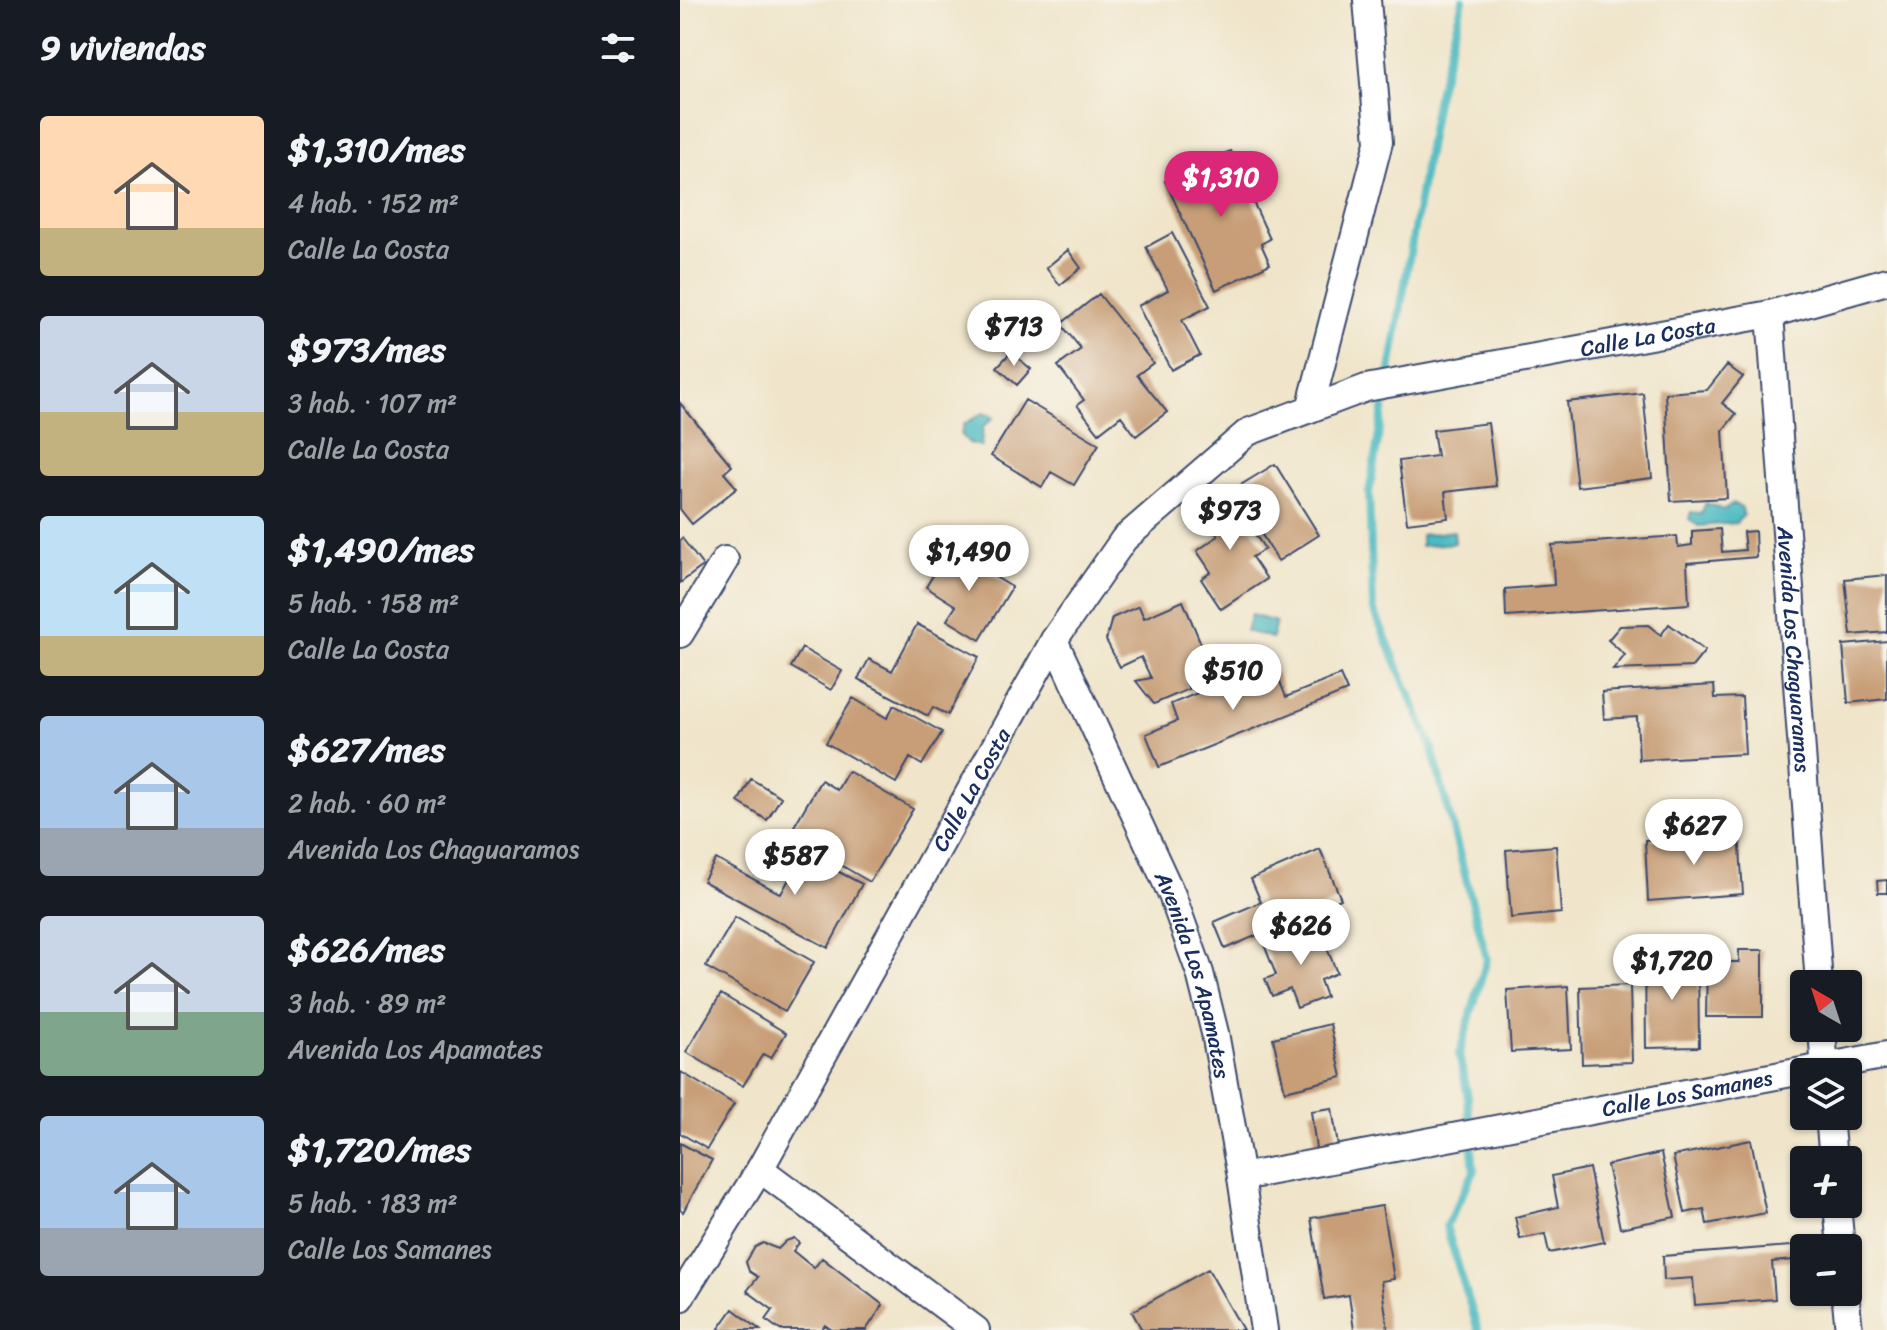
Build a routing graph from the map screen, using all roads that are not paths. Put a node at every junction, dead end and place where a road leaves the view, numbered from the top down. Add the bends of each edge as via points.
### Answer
1 (1367, 0) edge
2 (1887, 281) edge
3 (1770, 314) junction
4 (1310, 409) junction
5 (725, 560) dead end
6 (680, 634) edge
7 (1054, 640) junction
8 (1818, 970) edge
9 (1887, 1055) edge
10 (1862, 1061) edge
11 (1790, 1076) edge
12 (760, 1169) junction
13 (1241, 1177) junction
14 (680, 1298) edge
15 (1846, 1306) edge
16 (976, 1330) edge
17 (1264, 1330) edge
18 (1849, 1330) edge

1 - 4 street via 1379,142
2 - 3 street, Calle La Costa
3 - 4 street, Calle La Costa via 1366,388
3 - 8 street, Avenida Los Chaguaramos
4 - 7 street, Calle La Costa via 1248,432 1124,539
5 - 6 street
7 - 12 street, Calle La Costa
7 - 13 street, Avenida Los Apamates via 1188,937 1215,1033
9 - 10 street, Calle Los Samanes
11 - 13 street, Calle Los Samanes
12 - 14 street, Calle La Costa
12 - 16 street
13 - 17 street, Avenida Los Apamates
15 - 18 street

